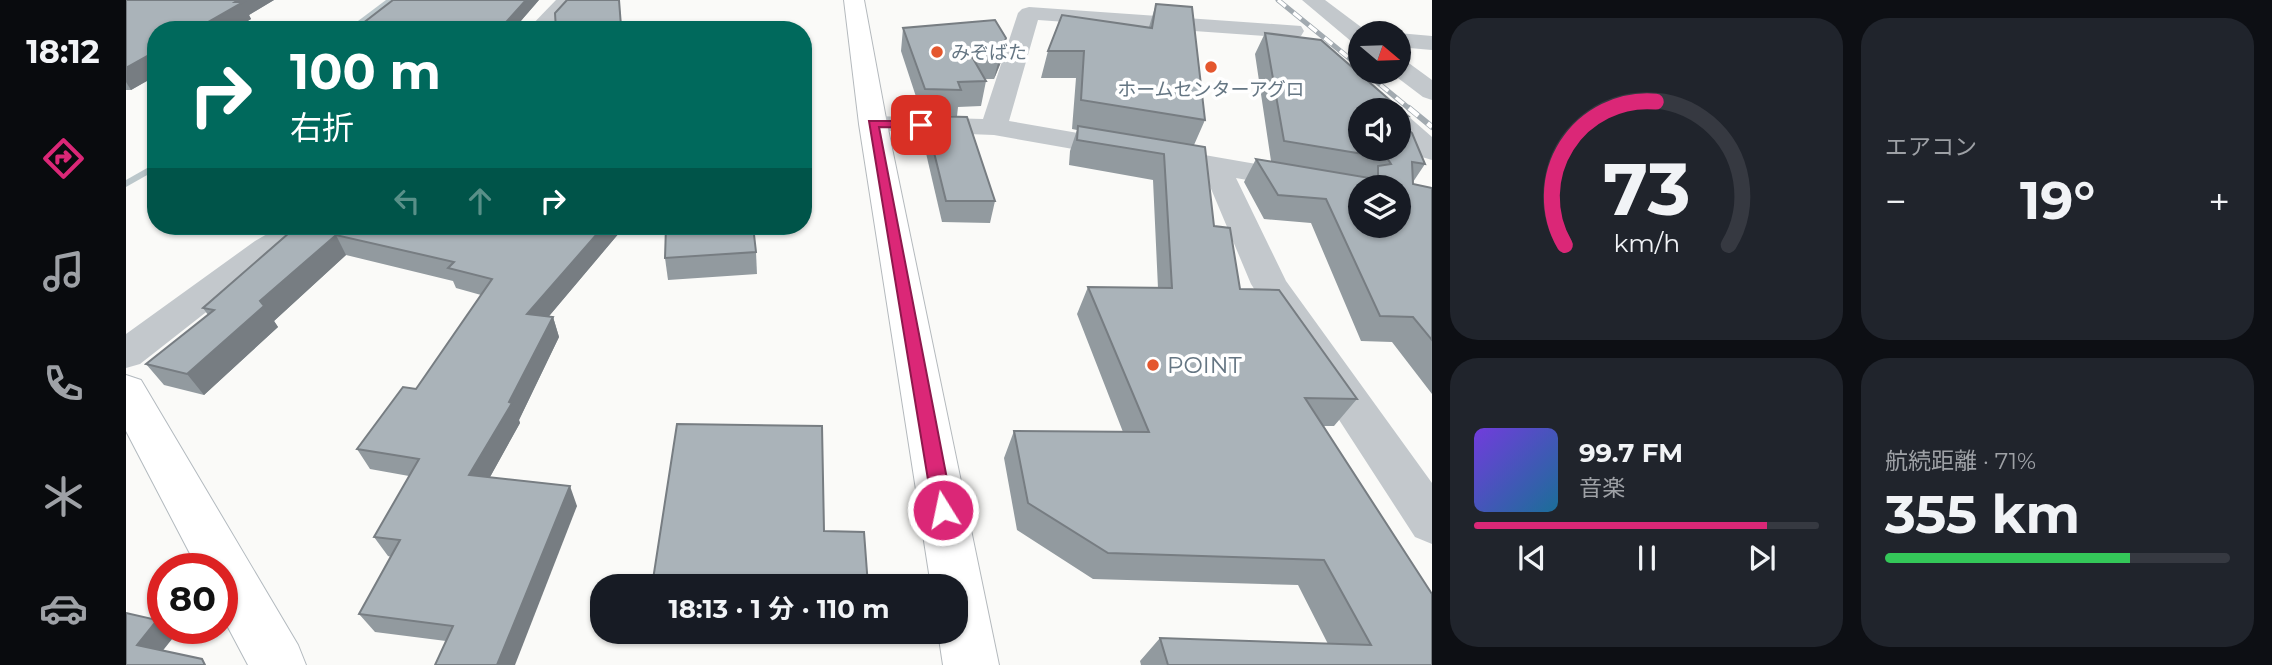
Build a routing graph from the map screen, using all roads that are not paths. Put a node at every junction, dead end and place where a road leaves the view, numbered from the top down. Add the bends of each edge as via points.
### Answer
1 (568, 0) edge
2 (854, 0) edge
3 (1312, 0) edge
4 (1266, 8) dead end
5 (547, 21) edge
6 (1348, 28) edge
7 (1293, 31) junction
8 (1411, 41) edge
9 (1432, 43) edge
10 (1313, 48) edge
11 (1411, 76) edge
12 (1432, 92) edge
13 (873, 124) junction
14 (994, 127) junction
15 (1411, 133) edge
16 (1432, 151) edge
17 (1216, 167) junction
18 (1348, 189) edge
19 (289, 235) edge
20 (126, 354) edge
21 (126, 391) edge
22 (1432, 522) edge
23 (278, 665) edge
24 (971, 665) edge

1 - 5 street
2 - 13 main road
3 - 6 street
4 - 7 street
7 - 10 street
7 - 14 street via 1029,13
8 - 9 street
11 - 12 street
13 - 14 street
13 - 24 main road
14 - 17 street
15 - 16 street
17 - 18 street
17 - 22 street via 1269,284
19 - 20 street
21 - 23 main road

